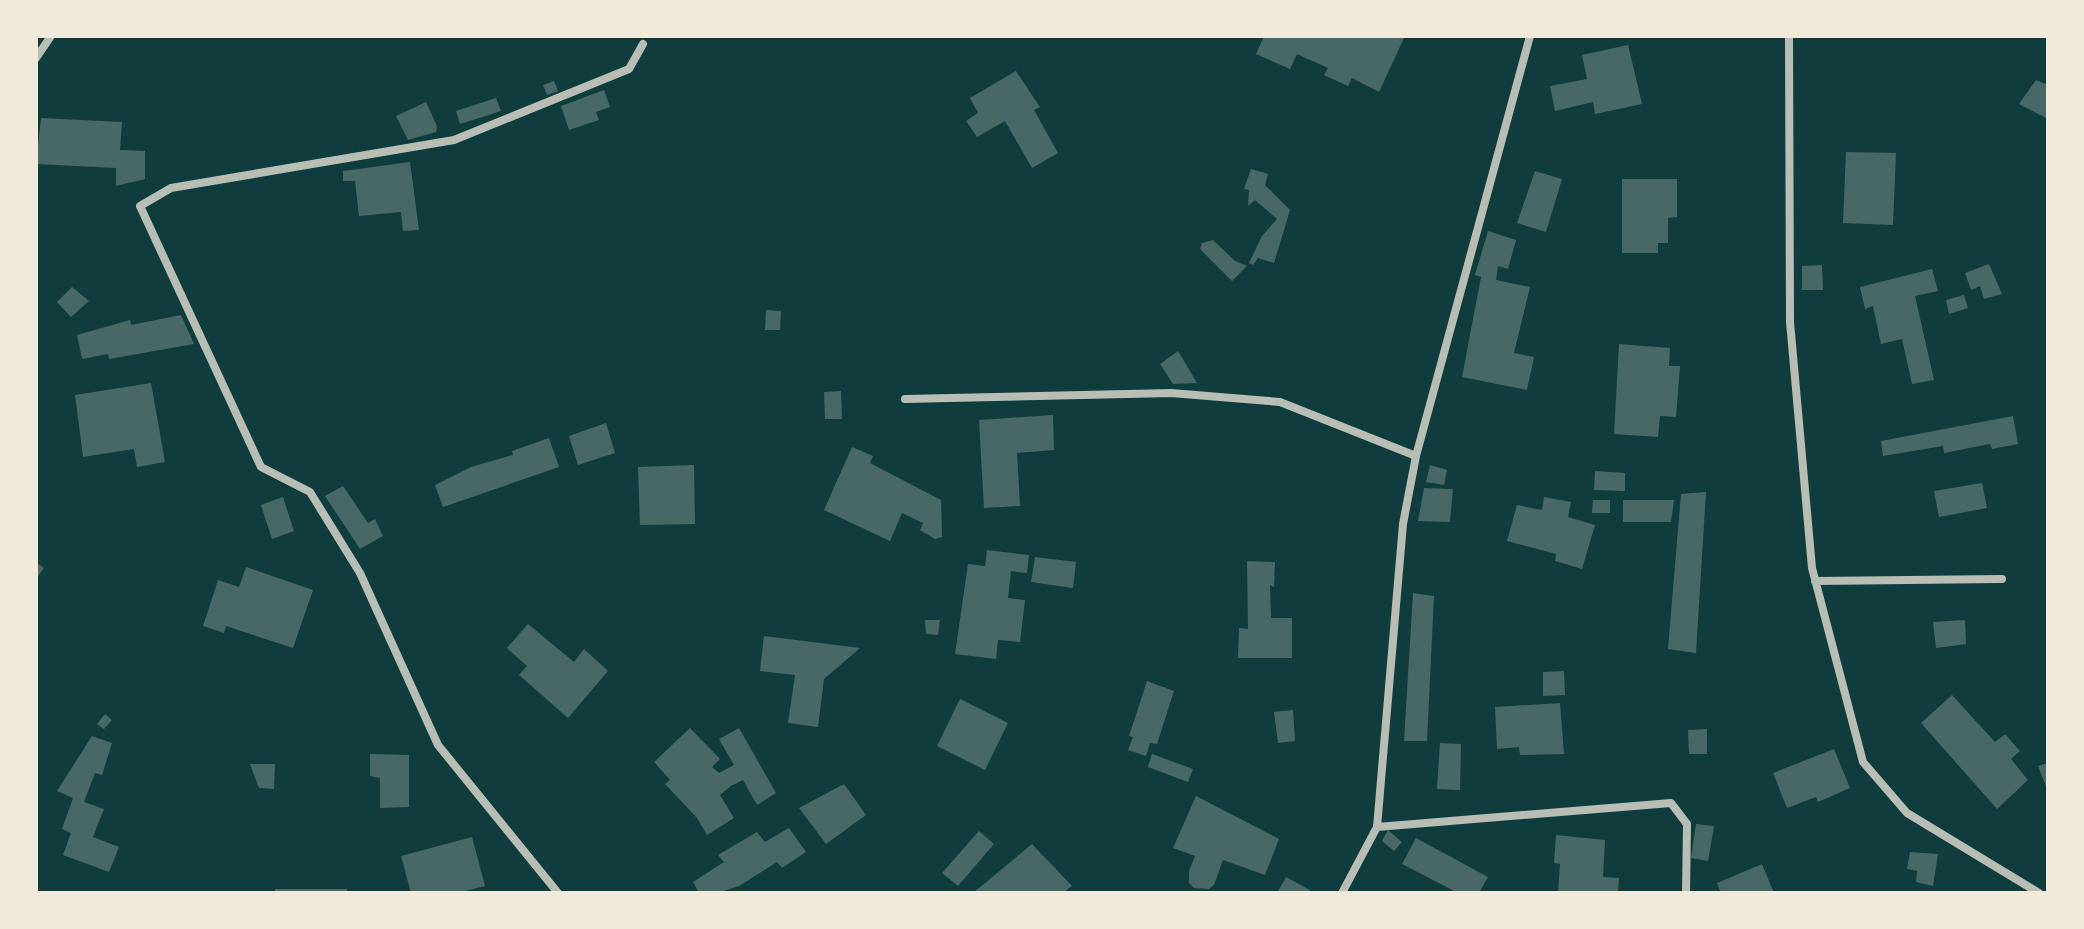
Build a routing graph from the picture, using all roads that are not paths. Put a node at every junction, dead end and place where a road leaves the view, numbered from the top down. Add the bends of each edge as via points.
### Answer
1 (51, 36) edge
2 (1530, 36) edge
3 (1789, 36) edge
4 (643, 44) dead end
5 (36, 58) edge
6 (905, 399) dead end
7 (1416, 456) junction
8 (2002, 579) dead end
9 (1815, 581) junction
10 (1377, 827) junction
11 (558, 893) edge
12 (1342, 893) edge
13 (1686, 893) edge
14 (2039, 893) edge

1 - 5 street
2 - 7 street
3 - 9 street via 1790,322
4 - 11 street via 629,69 454,140 171,188 140,206 261,467 310,492 360,573 438,745
6 - 7 street via 1171,393 1280,402
7 - 10 street via 1403,524
8 - 9 street
9 - 14 street via 1863,762 1907,813
10 - 12 street
10 - 13 street via 1671,803 1687,824

